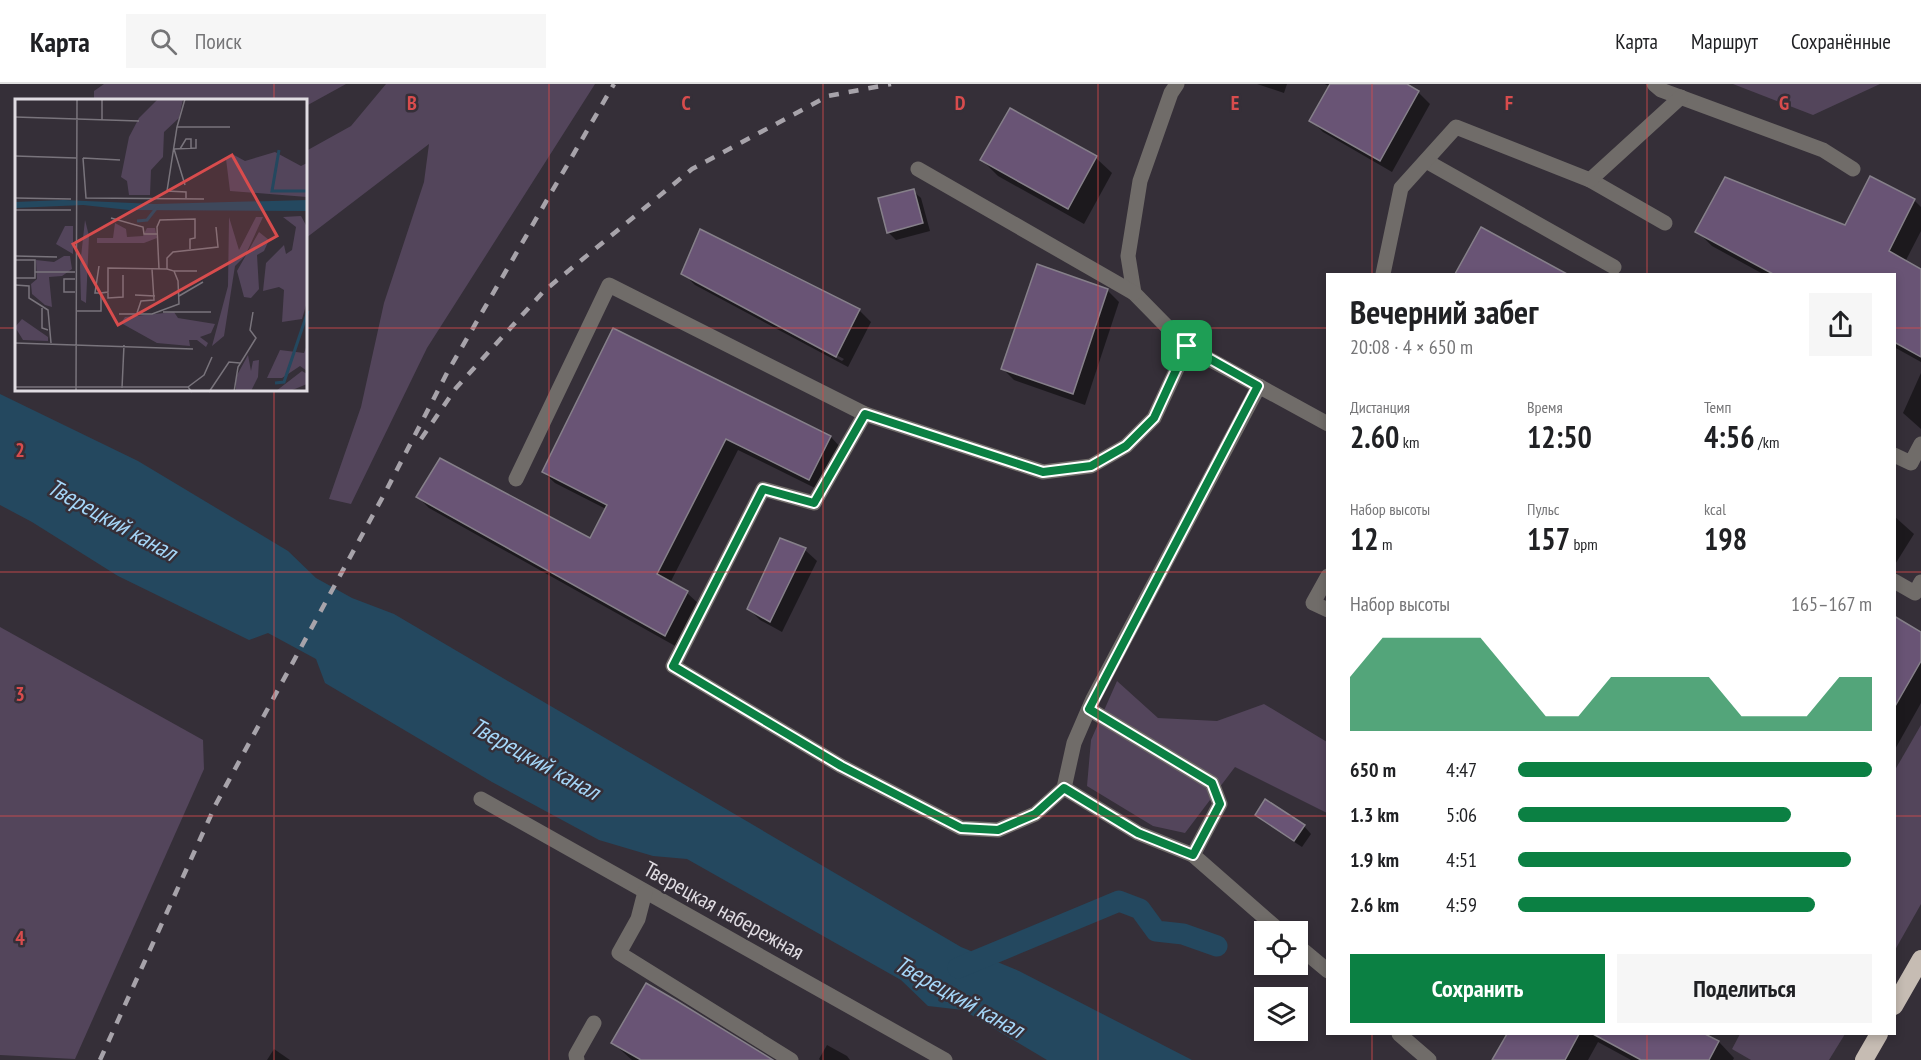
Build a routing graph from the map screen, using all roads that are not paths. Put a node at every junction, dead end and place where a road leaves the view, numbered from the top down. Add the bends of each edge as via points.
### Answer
1 (1177, 84) edge
2 (1654, 84) edge
3 (1681, 97) junction
4 (1426, 160) junction
5 (918, 169) dead end
6 (1853, 169) dead end
7 (1590, 180) junction
8 (1665, 223) dead end
9 (1614, 267) dead end
10 (1383, 273) edge
11 (1134, 293) junction
12 (1187, 346) junction
13 (1258, 386) junction
14 (865, 414) junction
15 (1326, 422) edge
16 (1921, 444) edge
17 (1896, 456) edge
18 (1916, 465) edge
19 (516, 479) dead end
20 (1326, 580) edge
21 (1896, 582) edge
22 (1921, 582) edge
23 (1326, 609) edge
24 (1089, 709) junction
25 (1064, 788) junction
26 (481, 800) dead end
27 (1193, 855) junction
28 (645, 892) junction
29 (1268, 921) edge
30 (1308, 954) edge
31 (1921, 959) edge
32 (1326, 969) edge
33 (1896, 1003) edge
34 (594, 1023) dead end
35 (1400, 1035) edge
36 (1878, 1035) edge
37 (577, 1060) edge
38 (791, 1060) edge
39 (945, 1060) edge
40 (1429, 1060) edge
41 (1864, 1060) edge

1 - 11 street via 1140,181 1128,256
2 - 3 street
3 - 6 street via 1823,150
3 - 7 street
4 - 7 street via 1456,127
4 - 9 street
4 - 10 street via 1401,188
5 - 11 street
7 - 8 street
11 - 12 street
12 - 13 street
12 - 14 street via 1154,418 1126,446 1091,466 1043,472
13 - 15 street
13 - 24 street
14 - 19 street via 609,285
14 - 25 street via 814,503 763,489 673,666 841,766 961,828 998,830 1035,814
16 - 18 street
17 - 18 street
20 - 23 street via 1313,603
21 - 22 street via 1915,593
24 - 25 street via 1074,743
24 - 27 street via 1212,783 1220,804
25 - 27 street via 1138,833
26 - 28 street, Тверецкая набережная
27 - 29 street
28 - 38 street via 638,919 619,953
28 - 39 street, Тверецкая набережная
30 - 32 street
31 - 33 highway
34 - 37 street
35 - 40 street
36 - 41 highway

